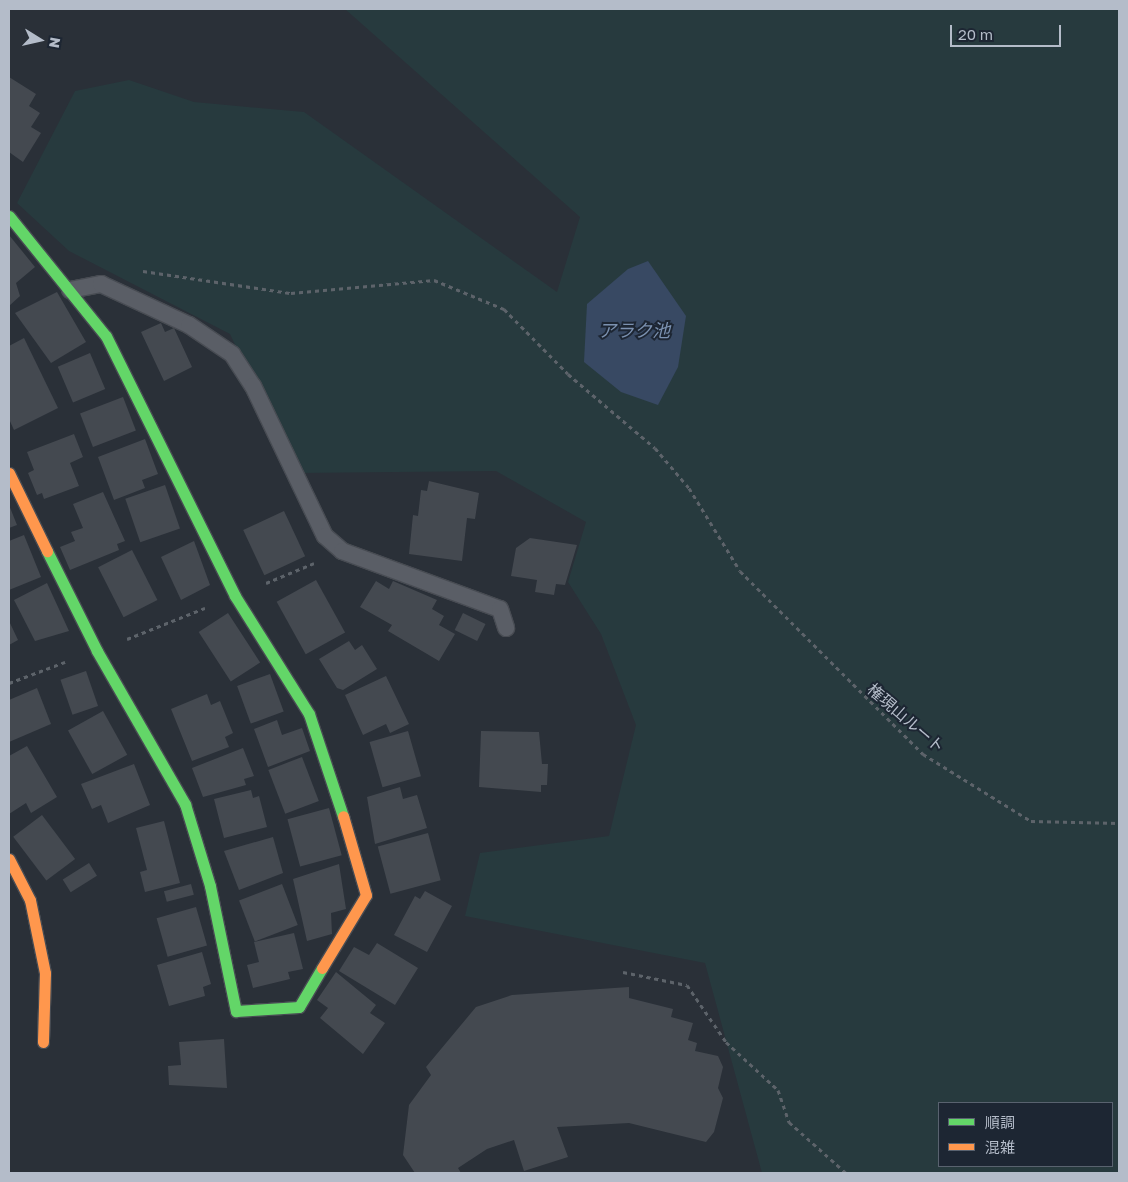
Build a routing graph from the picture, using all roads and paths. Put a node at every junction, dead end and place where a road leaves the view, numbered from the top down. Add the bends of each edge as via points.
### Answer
1 (9, 216) edge
2 (138, 271) dead end
3 (70, 290) junction
4 (9, 473) edge
5 (342, 551) junction
6 (235, 596) junction
7 (506, 628) dead end
8 (96, 651) junction
9 (9, 683) edge
10 (1119, 823) edge
11 (9, 859) edge
12 (624, 972) dead end
13 (43, 1042) dead end
14 (846, 1173) edge

1 - 3 street
2 - 10 path, 権現山ルート via 290,293 434,280 504,309 568,374 655,448 689,488 740,571 923,754 1032,821
3 - 5 lane via 100,284 189,325 232,354 253,386 325,536
3 - 6 street via 106,336
4 - 8 street
5 - 6 path
5 - 7 lane via 500,609
6 - 8 path
6 - 8 street via 309,714 331,772 366,895 299,1007 236,1010 210,886 185,804
8 - 9 path
11 - 13 street via 30,900 45,973
12 - 14 path via 687,985 726,1042 778,1090 788,1122

